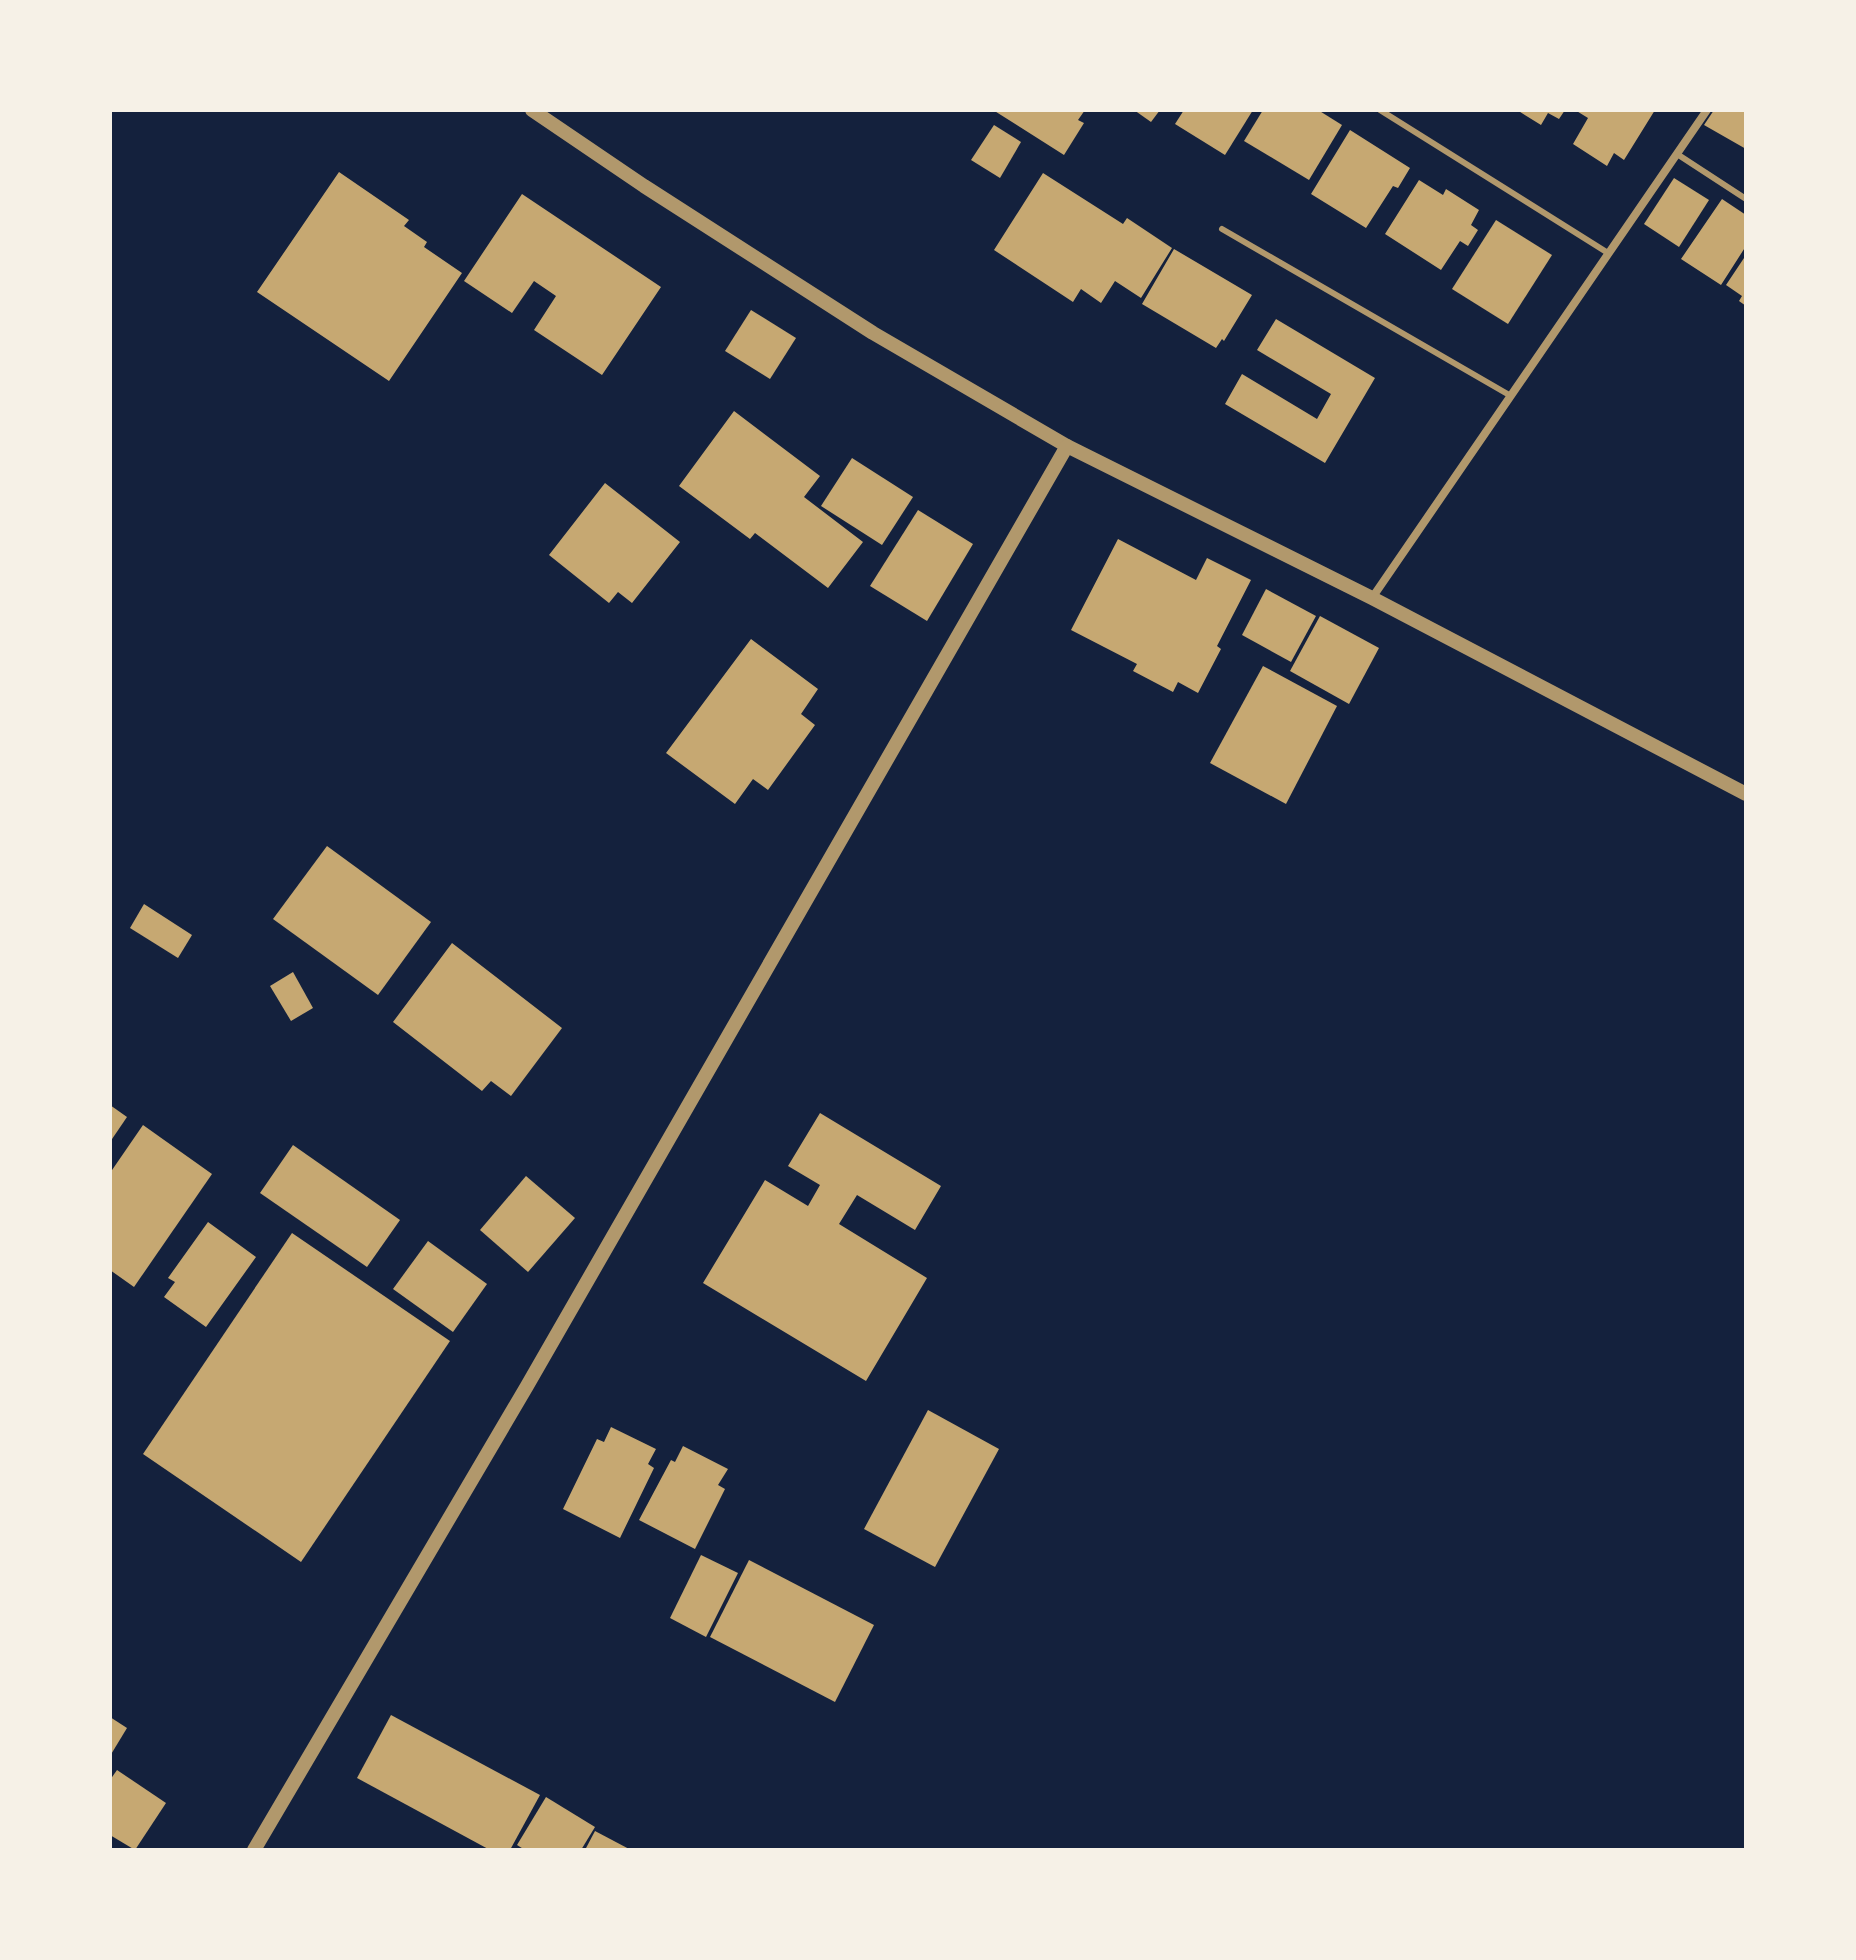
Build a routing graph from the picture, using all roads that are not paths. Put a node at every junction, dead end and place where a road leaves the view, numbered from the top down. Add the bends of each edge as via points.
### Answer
1 (532, 110) edge
2 (1380, 110) edge
3 (1707, 110) edge
4 (1677, 154) junction
5 (1746, 199) edge
6 (1222, 229) dead end
7 (1608, 253) junction
8 (1511, 396) junction
9 (1067, 446) junction
10 (1372, 598) junction
11 (1746, 794) edge
12 (254, 1850) edge

1 - 9 street via 860,325
2 - 7 lane
3 - 4 street
4 - 5 lane
4 - 7 street
6 - 8 lane
7 - 8 street
8 - 10 street
9 - 10 street
9 - 12 street
10 - 11 street

